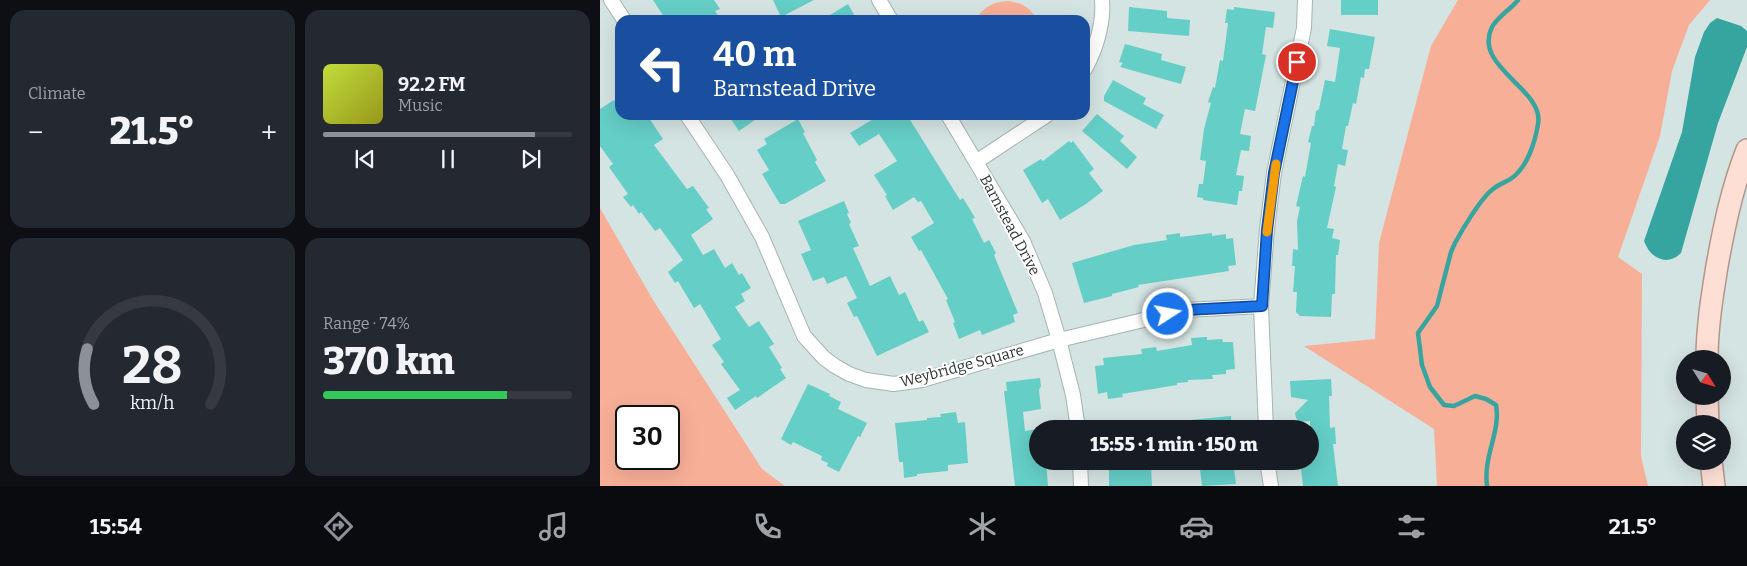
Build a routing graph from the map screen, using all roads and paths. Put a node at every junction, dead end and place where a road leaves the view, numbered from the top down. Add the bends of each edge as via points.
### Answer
1 (610, 0) edge
2 (879, 0) edge
3 (1102, 0) edge
4 (1306, 0) edge
5 (620, 15) edge
6 (888, 15) edge
7 (1090, 60) edge
8 (690, 120) edge
9 (951, 120) edge
10 (1039, 120) edge
11 (1747, 150) edge
12 (976, 162) junction
13 (1262, 306) junction
14 (1059, 340) junction
15 (1708, 350) edge
16 (1076, 420) edge
17 (1266, 420) edge
18 (1080, 470) edge
19 (1268, 470) edge
20 (1712, 470) edge
21 (1081, 486) edge
22 (1271, 486) edge
23 (1714, 486) edge

1 - 5 street
2 - 6 street
3 - 7 street via 1098,34
4 - 13 street via 1302,36 1274,173
8 - 14 street, Weybridge Square via 762,237 804,336 836,366 866,380 894,384 922,380
9 - 12 street, Barnstead Drive
10 - 12 street
11 - 15 main road via 1722,240 1711,304
12 - 14 street, Barnstead Drive via 1023,242 1045,293
13 - 14 street, Weybridge Square via 1186,310
13 - 17 street
14 - 16 street, Barnstead Drive
18 - 21 street
19 - 22 street
20 - 23 main road

